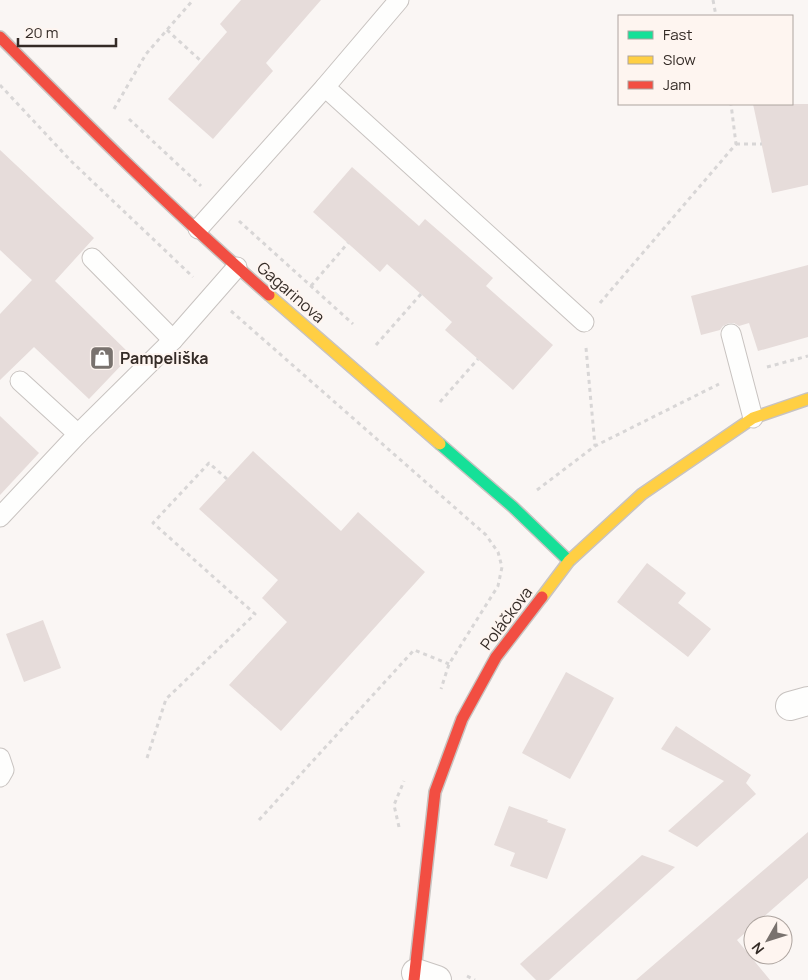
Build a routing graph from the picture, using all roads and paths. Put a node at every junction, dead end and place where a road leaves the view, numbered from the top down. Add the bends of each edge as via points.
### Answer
1 (194, 0) edge
2 (400, 0) edge
3 (713, 0) edge
4 (716, 15) edge
5 (167, 30) junction
6 (2, 43) edge
7 (201, 61) dead end
8 (0, 86) edge
9 (326, 87) junction
10 (731, 105) edge
11 (115, 107) junction
12 (96, 133) junction
13 (736, 144) junction
14 (762, 144) dead end
15 (71, 161) junction
16 (220, 203) junction
17 (198, 229) junction
18 (348, 244) dead end
19 (92, 258) dead end
20 (238, 267) junction
21 (311, 286) junction
22 (421, 294) dead end
23 (213, 295) junction
24 (584, 322) junction
25 (355, 326) dead end
26 (731, 334) dead end
27 (369, 339) dead end
28 (173, 340) junction
29 (808, 356) edge
30 (478, 359) dead end
31 (742, 374) junction
32 (20, 381) dead end
33 (433, 396) dead end
34 (808, 399) edge
35 (753, 418) junction
36 (78, 434) junction
37 (595, 446) junction
38 (227, 479) dead end
39 (530, 484) dead end
40 (0, 516) edge
41 (486, 535) dead end
42 (569, 561) junction
43 (449, 664) dead end
44 (0, 758) edge
45 (147, 758) dead end
46 (0, 777) edge
47 (259, 820) dead end
48 (422, 978) edge

1 - 5 path
2 - 9 lane
3 - 4 path
5 - 7 path
5 - 11 path via 146,54
6 - 12 street, Gagarinova
8 - 15 path
9 - 16 lane
9 - 24 lane
10 - 13 path
11 - 12 path
11 - 16 path
12 - 15 path
12 - 17 street, Gagarinova
13 - 14 path
13 - 24 path
15 - 23 path
16 - 17 lane
16 - 21 path
17 - 20 street, Gagarinova
18 - 21 path
19 - 28 lane
20 - 23 lane
20 - 42 street, Gagarinova via 513,507
21 - 25 path
22 - 27 path via 376,345
23 - 28 lane
23 - 41 path
24 - 37 path
26 - 31 lane
28 - 36 lane
29 - 31 path
30 - 33 path via 440,402
31 - 35 lane
31 - 37 path
32 - 36 lane
34 - 35 street, Poláčkova
35 - 42 street, Poláčkova via 642,494
36 - 40 lane
37 - 39 path via 537,490
38 - 45 path via 209,463 153,524 255,614 166,698
42 - 48 street, Poláčkova via 496,657 462,719 435,792
43 - 47 path via 414,650
44 - 46 lane via 4,770

